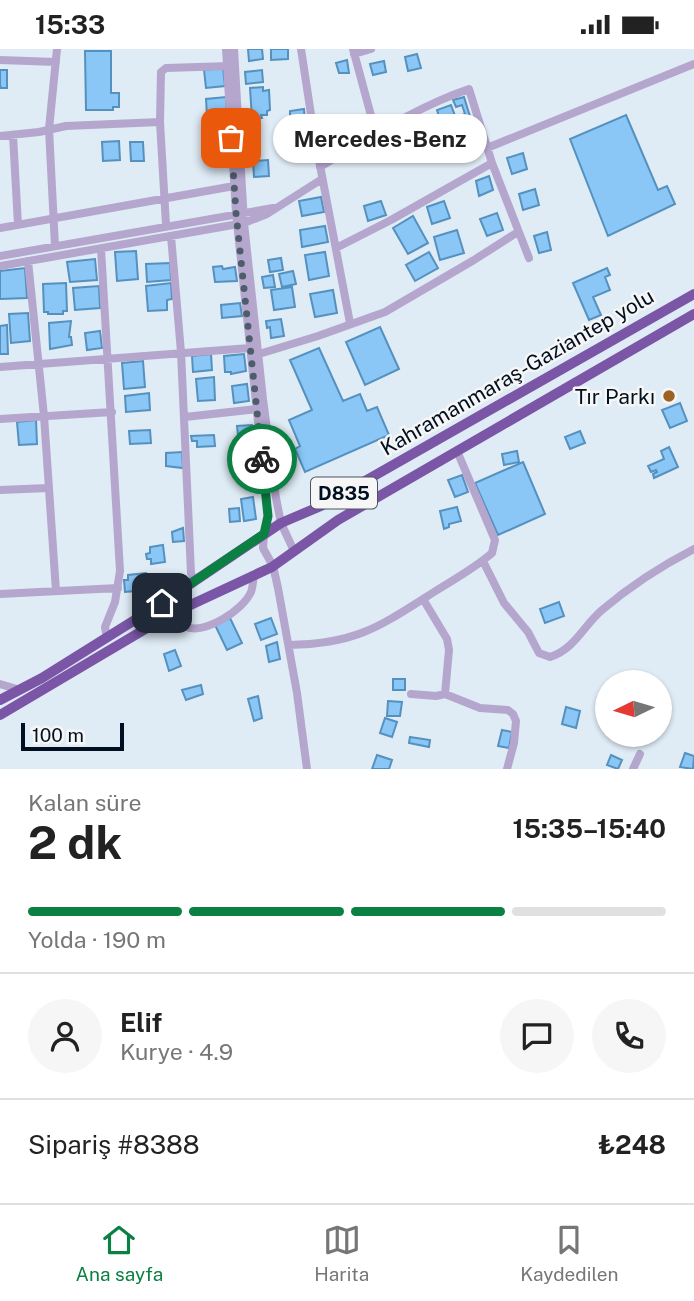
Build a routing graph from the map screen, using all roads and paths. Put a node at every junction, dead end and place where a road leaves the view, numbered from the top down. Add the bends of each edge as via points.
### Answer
1 (57, 49) edge
2 (226, 49) edge
3 (234, 49) edge
4 (301, 49) edge
5 (371, 49) edge
6 (354, 52) edge
7 (0, 60) edge
8 (56, 62) junction
9 (694, 64) edge
10 (231, 66) junction
11 (160, 123) junction
12 (50, 129) junction
13 (376, 134) junction
14 (13, 135) junction
15 (0, 136) edge
16 (487, 148) junction
17 (492, 163) junction
18 (320, 167) junction
19 (322, 179) junction
20 (234, 187) junction
21 (164, 199) junction
22 (273, 208) junction
23 (239, 213) junction
24 (53, 219) junction
25 (240, 224) junction
26 (18, 225) junction
27 (166, 225) junction
28 (0, 228) edge
29 (218, 228) junction
30 (518, 232) junction
31 (171, 236) junction
32 (239, 241) junction
33 (55, 246) junction
34 (101, 249) junction
35 (335, 249) junction
36 (0, 255) edge
37 (529, 258) dead end
38 (29, 261) junction
39 (0, 266) edge
40 (694, 294) edge
41 (694, 314) edge
42 (350, 323) junction
43 (250, 348) junction
44 (181, 352) junction
45 (258, 354) junction
46 (108, 358) junction
47 (39, 363) junction
48 (0, 367) edge
49 (257, 409) junction
50 (111, 412) junction
51 (44, 416) junction
52 (185, 417) junction
53 (0, 419) edge
54 (263, 426) junction
55 (457, 451) junction
56 (48, 488) junction
57 (0, 490) edge
58 (281, 523) junction
59 (264, 534) junction
60 (694, 549) edge
61 (294, 551) junction
62 (483, 561) junction
63 (272, 566) junction
64 (254, 575) junction
65 (194, 580) junction
66 (118, 589) junction
67 (55, 591) junction
68 (0, 594) edge
69 (422, 599) junction
70 (162, 603) junction
71 (170, 615) junction
72 (107, 638) junction
73 (289, 645) junction
74 (0, 684) edge
75 (17, 689) junction
76 (411, 694) dead end
77 (445, 694) junction
78 (0, 699) edge
79 (0, 715) edge
80 (640, 754) dead end
81 (307, 769) edge
82 (507, 769) edge
83 (633, 769) edge

1 - 8 street
2 - 10 street
3 - 10 street
4 - 18 street
5 - 6 street
6 - 13 street
7 - 8 street
8 - 12 street
9 - 16 street
10 - 11 street via 163,69 159,76
10 - 20 street
10 - 23 street
11 - 12 street
11 - 21 street
12 - 14 street
12 - 24 street
13 - 16 street via 469,89
13 - 18 street
14 - 15 street
14 - 26 street
16 - 17 street
17 - 30 street
17 - 35 street
18 - 19 street
19 - 22 street
19 - 35 street
20 - 21 street
20 - 23 street
21 - 24 street
21 - 27 street
22 - 23 street
22 - 25 street
23 - 25 street
23 - 27 street
24 - 26 street
24 - 33 street
25 - 29 street
25 - 32 street
25 - 45 street
26 - 28 street
27 - 33 street
29 - 31 street
29 - 32 street
30 - 37 street
30 - 42 street via 407,301
31 - 34 street
31 - 44 street
32 - 43 street
33 - 36 street
34 - 38 street
34 - 46 street
35 - 42 street
38 - 39 street
38 - 47 street
40 - 58 highway, Kahramanmaraş-Gaziantep yolu / D835 via 321,506
41 - 55 highway, Kahramanmaraş-Gaziantep yolu / D835
42 - 45 street
43 - 44 street
43 - 49 street
44 - 46 street
44 - 52 street
45 - 54 street
46 - 47 street
46 - 50 street
47 - 48 street
47 - 51 street
49 - 52 street
49 - 54 street
50 - 51 street
50 - 66 street
51 - 53 street
51 - 56 street
52 - 65 street
54 - 58 street
54 - 59 street via 268,516
55 - 61 highway, Kahramanmaraş-Gaziantep yolu / D835
55 - 62 street via 495,540 492,553
56 - 57 street
56 - 67 street
58 - 59 highway, Kahramanmaraş-Gaziantep yolu / D835
58 - 61 street
59 - 63 street via 263,548
59 - 65 highway, Kahramanmaraş-Gaziantep yolu / D835
60 - 62 street via 600,611 573,642 550,657 539,653 504,603
61 - 63 highway, Kahramanmaraş-Gaziantep yolu / D835
62 - 69 street
63 - 64 highway, Kahramanmaraş-Gaziantep yolu / D835
63 - 73 street
64 - 71 highway, Kahramanmaraş-Gaziantep yolu / D835
64 - 71 street via 251,592 239,609 204,628 185,627
65 - 70 highway, Kahramanmaraş-Gaziantep yolu / D835
66 - 67 street
66 - 72 street via 105,627
67 - 68 street
69 - 73 street via 381,625 342,641
69 - 77 street via 447,639
70 - 71 street
70 - 72 highway, Kahramanmaraş-Gaziantep yolu / D835
71 - 79 highway, Kahramanmaraş-Gaziantep yolu / D835
72 - 75 highway, Kahramanmaraş-Gaziantep yolu / D835
73 - 81 street
74 - 75 street
75 - 78 highway, Kahramanmaraş-Gaziantep yolu / D835
76 - 77 street
77 - 82 street via 480,708 513,714 514,743
80 - 83 street

